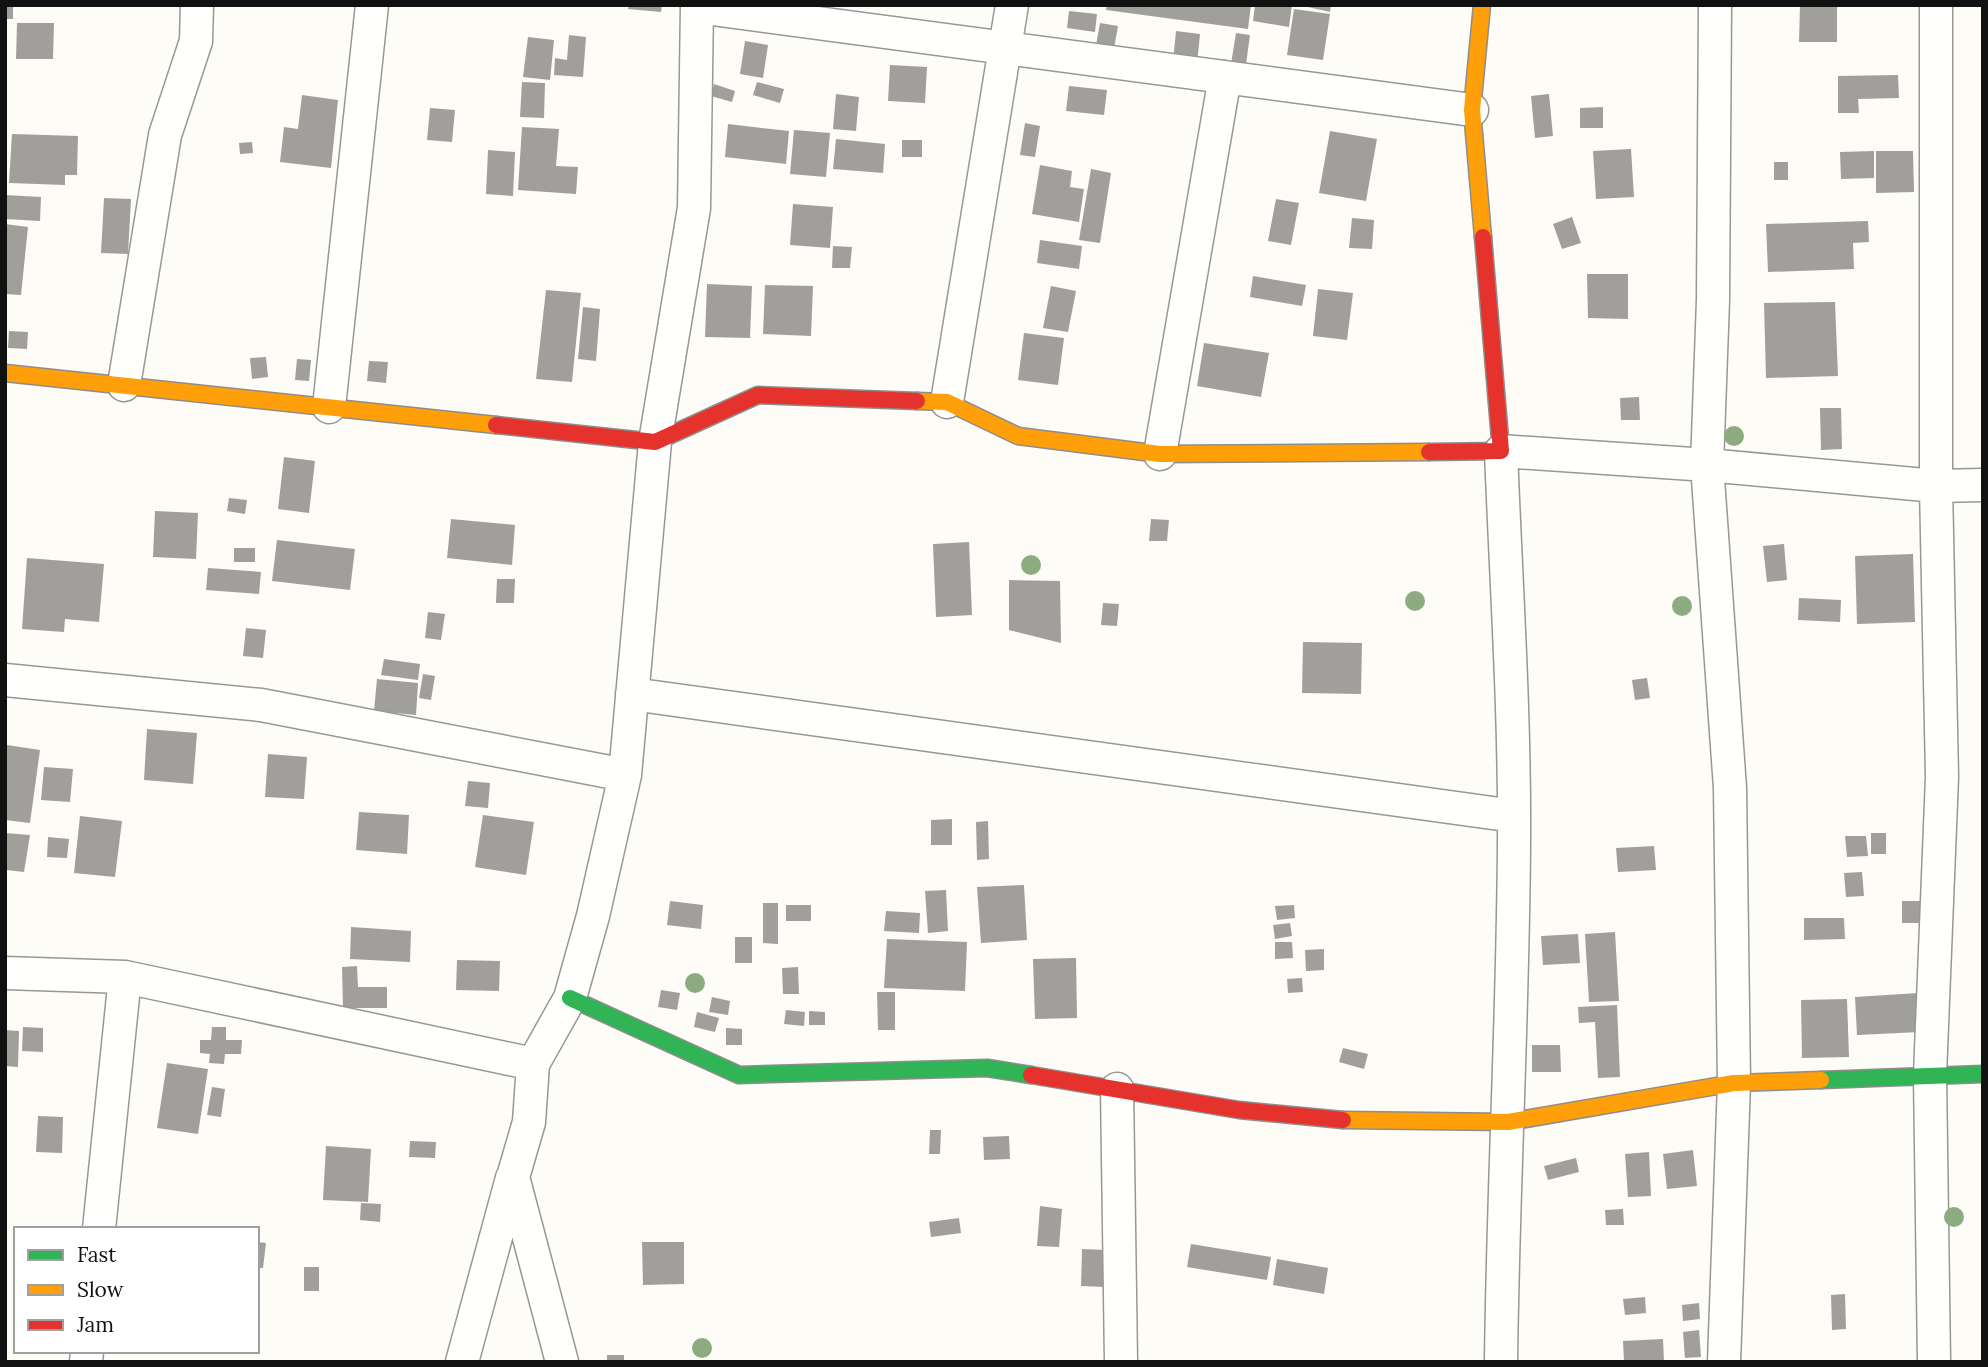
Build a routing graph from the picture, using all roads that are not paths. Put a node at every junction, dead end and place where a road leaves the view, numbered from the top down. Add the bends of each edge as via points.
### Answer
1 (197, 5) edge
2 (372, 5) edge
3 (1012, 5) edge
4 (1482, 5) edge
5 (1716, 5) edge
6 (1936, 5) edge
7 (697, 6) edge
8 (1005, 48) junction
9 (1225, 78) junction
10 (1472, 110) junction
11 (5, 373) edge
12 (124, 385) junction
13 (947, 402) junction
14 (329, 407) junction
15 (655, 442) junction
16 (1501, 452) junction
17 (1160, 454) junction
18 (1707, 465) junction
19 (1983, 485) edge
20 (1936, 486) junction
21 (5, 680) edge
22 (632, 694) junction
23 (625, 775) junction
24 (1514, 816) junction
25 (5, 973) edge
26 (125, 977) junction
27 (570, 998) junction
28 (533, 1064) junction
29 (1983, 1074) edge
30 (1930, 1075) junction
31 (1734, 1083) junction
32 (1117, 1089) junction
33 (1508, 1122) junction
34 (513, 1177) junction
35 (100, 1227) edge
36 (462, 1362) edge
37 (562, 1362) edge
38 (1121, 1362) edge
39 (1502, 1362) edge
40 (1724, 1362) edge
41 (1934, 1362) edge

1 - 12 street via 196,41 165,135
2 - 14 street
3 - 8 street
4 - 10 street
5 - 18 street
6 - 20 street
7 - 8 street
7 - 15 street via 694,208
8 - 9 street
8 - 13 street
9 - 10 street
9 - 17 street
10 - 16 street
11 - 12 street
12 - 14 street
13 - 15 street via 758,395
13 - 17 street via 1018,436
14 - 15 street
15 - 22 street
16 - 17 street
16 - 18 street
16 - 24 street
18 - 20 street
18 - 31 street via 1730,788
19 - 20 street
20 - 30 street via 1942,777
21 - 23 street via 261,705
22 - 23 street
22 - 24 street
23 - 27 street
24 - 33 street
25 - 26 street
26 - 28 street
26 - 35 street
27 - 28 street
27 - 32 street via 739,1075 987,1068
28 - 34 street via 529,1122
29 - 30 street
30 - 31 street
30 - 41 street
31 - 33 street
31 - 40 street
32 - 33 street via 1239,1110 1357,1121
32 - 38 street
33 - 39 street via 1503,1181
34 - 36 street
34 - 37 street

